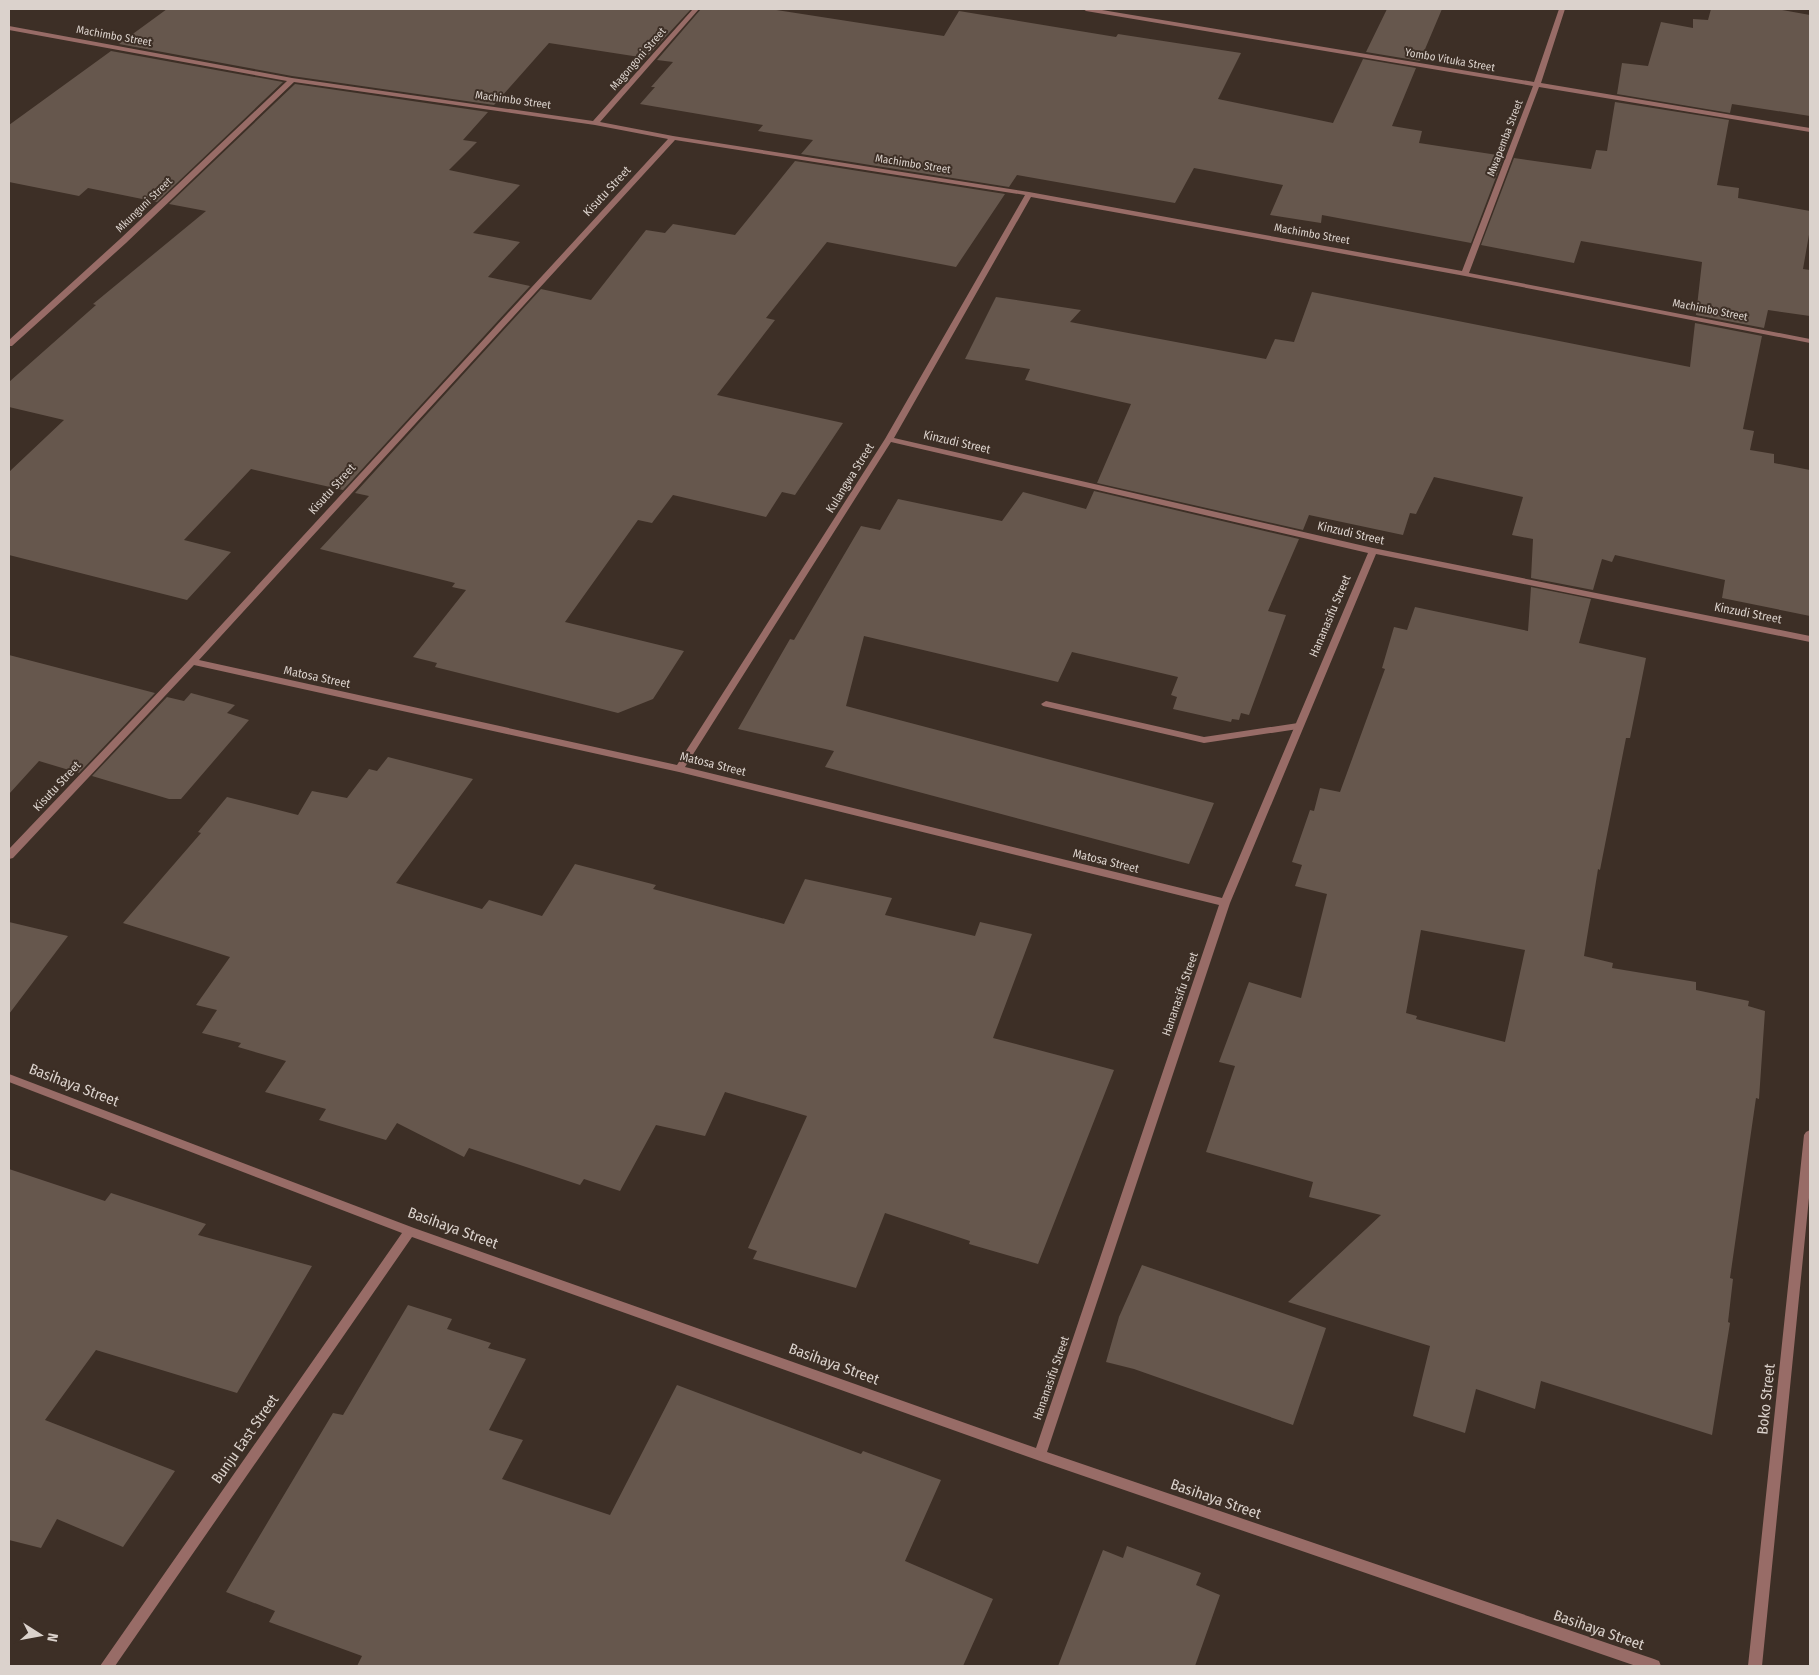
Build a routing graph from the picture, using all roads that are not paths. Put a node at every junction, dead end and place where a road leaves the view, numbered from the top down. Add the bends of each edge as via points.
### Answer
1 (696, 9) edge
2 (1086, 9) edge
3 (1562, 9) edge
4 (1105, 10) edge
5 (9, 28) edge
6 (292, 80) junction
7 (1537, 84) junction
8 (595, 123) junction
9 (1810, 130) edge
10 (672, 138) junction
11 (1029, 194) junction
12 (1464, 274) junction
13 (1810, 341) edge
14 (9, 344) edge
15 (889, 439) junction
16 (1373, 551) junction
17 (1810, 639) edge
18 (192, 662) junction
19 (1046, 704) dead end
20 (1298, 726) junction
21 (679, 769) junction
22 (9, 855) edge
23 (1225, 903) junction
24 (9, 1078) edge
25 (1810, 1135) edge
26 (410, 1230) junction
27 (1040, 1455) junction
28 (107, 1666) edge
29 (1654, 1666) edge
30 (1755, 1666) edge

1 - 8 street, Magongoni Street
2 - 4 street, Yombo Vituka Street
3 - 7 street, Mwapemba Street
4 - 7 street, Yombo Vituka Street
5 - 6 street, Machimbo Street
6 - 8 street, Machimbo Street
6 - 14 street, Mkunguni Street
7 - 9 street, Yombo Vituka Street
7 - 12 street, Mwapemba Street
8 - 10 street, Machimbo Street
10 - 11 street, Machimbo Street
10 - 18 street, Kisutu Street
11 - 12 street, Machimbo Street
11 - 15 street, Kulangwa Street
12 - 13 street, Machimbo Street
15 - 16 street, Kinzudi Street
15 - 21 street, Kulangwa Street
16 - 17 street, Kinzudi Street
16 - 20 street, Hananasifu Street
18 - 21 street, Matosa Street
18 - 22 street, Kisutu Street
19 - 20 street via 1204,740
20 - 23 street, Hananasifu Street
21 - 23 street, Matosa Street
23 - 27 street, Hananasifu Street
24 - 26 street, Basihaya Street
25 - 30 street, Boko Street
26 - 27 street, Basihaya Street
26 - 28 street, Bunju East Street
27 - 29 street, Basihaya Street

